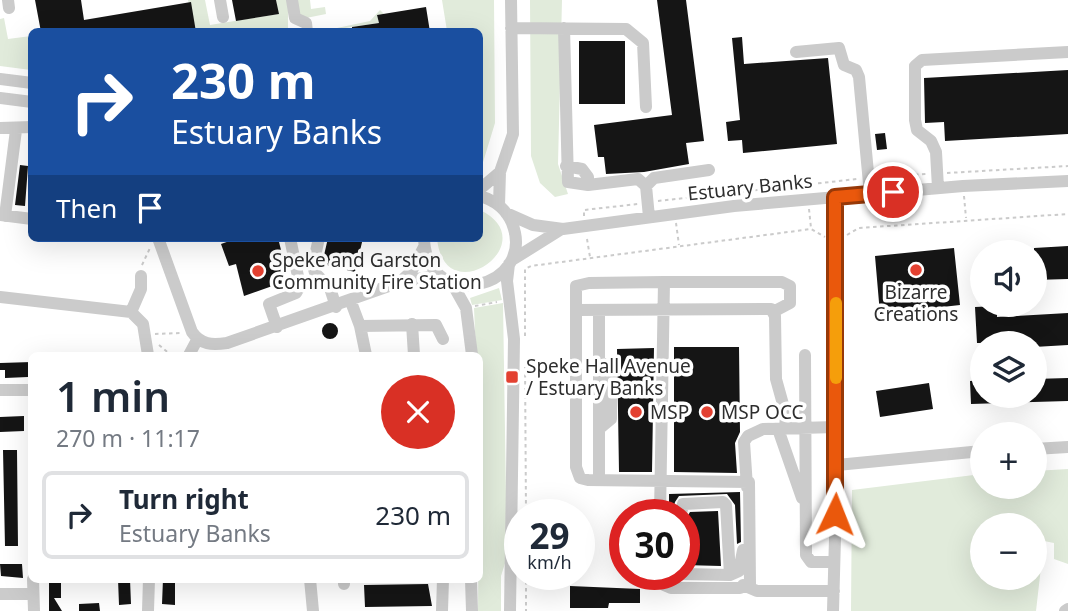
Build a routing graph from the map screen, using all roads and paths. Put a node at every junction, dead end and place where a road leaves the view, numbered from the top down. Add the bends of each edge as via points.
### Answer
1 (220, 0) edge
2 (292, 0) edge
3 (511, 0) edge
4 (223, 17) dead end
5 (307, 28) edge
6 (511, 28) junction
7 (564, 28) junction
8 (796, 52) dead end
9 (1068, 52) edge
10 (0, 79) edge
11 (28, 82) edge
12 (0, 98) edge
13 (28, 102) edge
14 (646, 107) dead end
15 (28, 127) edge
16 (0, 128) edge
17 (16, 130) junction
18 (709, 170) dead end
19 (500, 172) junction
20 (1068, 181) edge
21 (483, 186) edge
22 (646, 186) junction
23 (938, 188) junction
24 (870, 194) junction
25 (835, 197) junction
26 (483, 199) edge
27 (503, 209) junction
28 (2, 215) edge
29 (649, 217) junction
30 (28, 218) edge
31 (563, 229) junction
32 (154, 242) edge
33 (159, 242) edge
34 (291, 242) edge
35 (319, 242) edge
36 (424, 242) edge
37 (510, 262) junction
38 (141, 276) joint
39 (449, 281) junction
40 (400, 282) junction
41 (664, 282) junction
42 (526, 296) dead end
43 (0, 297) edge
44 (509, 299) junction
45 (351, 302) junction
46 (336, 307) junction
47 (467, 308) junction
48 (663, 309) junction
49 (576, 310) junction
50 (599, 310) junction
51 (131, 312) junction
52 (773, 312) junction
53 (412, 324) junction
54 (360, 326) junction
55 (277, 327) junction
56 (147, 335) junction
57 (195, 336) junction
58 (443, 339) dead end
59 (148, 352) edge
60 (167, 352) edge
61 (191, 352) edge
62 (365, 352) edge
63 (414, 352) edge
64 (472, 352) edge
65 (805, 355) dead end
66 (0, 390) edge
67 (28, 390) edge
68 (836, 426) junction
69 (805, 428) junction
70 (782, 429) junction
71 (1068, 447) edge
72 (1047, 448) edge
73 (970, 452) edge
74 (837, 465) junction
75 (599, 480) junction
76 (663, 481) junction
77 (749, 482) junction
78 (513, 499) edge
79 (661, 499) edge
80 (665, 499) edge
81 (700, 503) edge
82 (805, 509) junction
83 (834, 562) junction
84 (700, 575) edge
85 (730, 575) junction
86 (33, 583) edge
87 (149, 583) edge
88 (310, 583) edge
89 (443, 583) edge
90 (471, 583) edge
91 (743, 585) junction
92 (700, 589) edge
93 (504, 590) edge
94 (511, 590) edge
95 (526, 590) edge
96 (834, 591) junction
97 (0, 594) edge
98 (33, 594) junction
99 (34, 611) edge
100 (148, 611) edge
101 (313, 611) edge
102 (443, 611) edge
103 (472, 611) edge
104 (504, 611) edge
105 (510, 611) edge
106 (526, 611) edge
107 (833, 611) edge

1 - 4 street
2 - 5 street via 296,18
3 - 6 street
6 - 7 street
6 - 19 street via 513,134
7 - 14 street via 626,29 643,43
7 - 22 street via 568,182 588,185 638,179
8 - 24 street via 839,48 844,65 856,70
9 - 23 street via 922,60 915,66 915,120 917,130 936,152
10 - 11 street
12 - 13 street
15 - 17 street
16 - 17 street
17 - 28 street
18 - 22 street via 654,178
19 - 21 street
19 - 27 street
20 - 23 street, Estuary Banks
22 - 29 street
23 - 24 street, Estuary Banks
24 - 25 street, Estuary Banks
25 - 29 street, Estuary Banks
25 - 68 street
26 - 27 street, Estuary Banks
27 - 31 street, Estuary Banks via 533,226
27 - 37 street via 515,234
28 - 30 street
29 - 31 street, Estuary Banks
31 - 37 street, Estuary Banks
32 - 38 path via 142,260
33 - 57 street
34 - 55 street via 300,286 296,293 269,304
35 - 46 street via 315,273 330,288
36 - 39 street via 435,271
36 - 40 street via 411,272
37 - 39 street, Estuary Banks via 488,283 474,286
37 - 44 street
38 - 51 street
39 - 40 street, Estuary Banks via 429,277
39 - 47 street
40 - 45 street, Estuary Banks
41 - 48 street
41 - 49 street via 576,286
41 - 52 street via 782,282 790,286 789,303
42 - 44 path
43 - 51 street
44 - 47 path
44 - 78 street via 514,339
45 - 46 street, Estuary Banks
45 - 54 street
46 - 55 street, Estuary Banks
47 - 64 street
48 - 50 street
48 - 52 street
48 - 76 street
49 - 50 street
49 - 75 street via 577,474
50 - 75 street
51 - 56 street
52 - 70 street via 776,379 786,415
53 - 54 street
53 - 58 street via 436,325
53 - 63 street
54 - 62 street
55 - 57 street, Estuary Banks via 212,345
56 - 57 path
56 - 59 street
56 - 60 path
57 - 61 street
65 - 69 street
66 - 67 street
68 - 69 street
68 - 74 street
69 - 70 street
69 - 82 street
70 - 77 street via 763,429 744,442
70 - 82 street
71 - 72 street
73 - 74 street
74 - 83 street
75 - 76 street
76 - 77 street
76 - 79 street
76 - 80 street
77 - 85 street via 742,501 742,563 739,571
77 - 91 street via 750,584
81 - 85 street via 726,505
82 - 83 street via 808,560
83 - 96 street
84 - 85 street
86 - 98 street
87 - 100 street
88 - 101 street
89 - 102 street
90 - 103 street
91 - 92 street
91 - 96 street via 757,591
93 - 104 street
94 - 105 street
95 - 106 path
96 - 107 street
97 - 98 street
98 - 99 street

